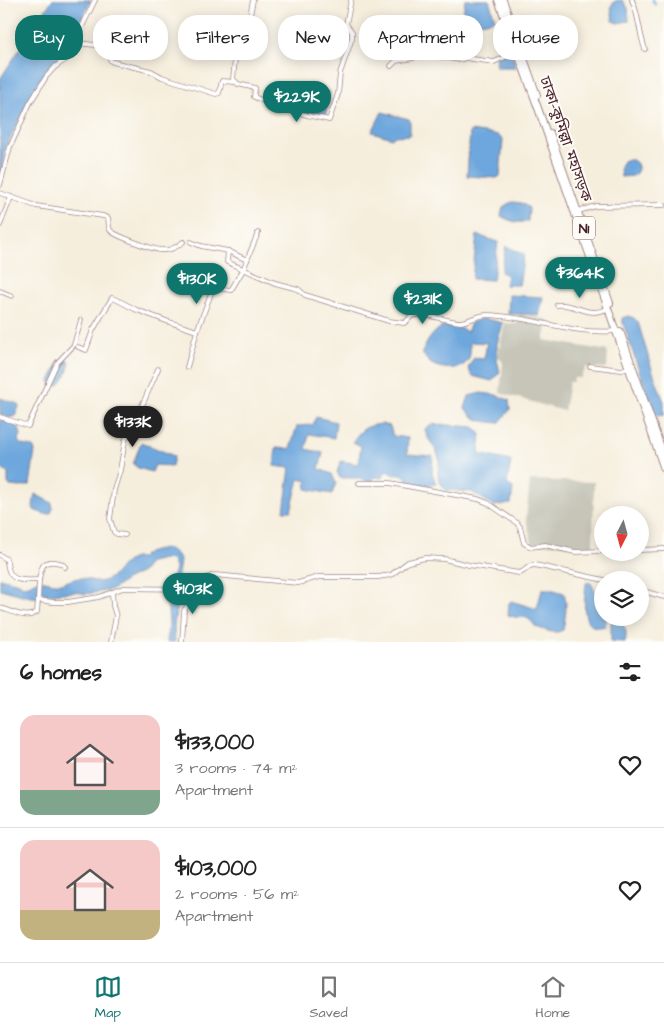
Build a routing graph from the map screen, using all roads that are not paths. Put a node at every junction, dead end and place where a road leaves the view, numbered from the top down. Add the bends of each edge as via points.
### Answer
1 (95, 0) edge
2 (253, 0) edge
3 (351, 0) edge
4 (498, 0) edge
5 (503, 0) edge
6 (632, 0) edge
7 (504, 15) edge
8 (508, 15) edge
9 (83, 27) edge
10 (83, 44) edge
11 (645, 49) dead end
12 (65, 60) edge
13 (499, 60) edge
14 (522, 60) edge
15 (522, 60) edge
16 (392, 66) dead end
17 (235, 82) junction
18 (0, 185) edge
19 (0, 193) edge
20 (11, 197) junction
21 (664, 205) edge
22 (578, 210) junction
23 (0, 225) edge
24 (258, 233) dead end
25 (183, 242) dead end
26 (191, 242) dead end
27 (228, 251) junction
28 (247, 260) junction
29 (243, 270) junction
30 (0, 291) edge
31 (12, 296) dead end
32 (557, 305) dead end
33 (607, 309) junction
34 (81, 320) dead end
35 (197, 331) junction
36 (615, 332) junction
37 (78, 347) dead end
38 (590, 366) dead end
39 (187, 367) dead end
40 (628, 368) junction
41 (158, 369) dead end
42 (0, 416) edge
43 (664, 456) edge
44 (664, 469) edge
45 (359, 483) dead end
46 (125, 536) dead end
47 (664, 549) edge
48 (649, 550) edge
49 (594, 551) edge
50 (0, 555) edge
51 (65, 567) dead end
52 (594, 578) edge
53 (39, 580) junction
54 (191, 587) junction
55 (112, 592) junction
56 (649, 593) edge
57 (664, 597) edge
58 (38, 599) junction
59 (0, 608) edge
60 (112, 642) edge
61 (182, 642) edge

1 - 9 street
2 - 17 street via 247,30 235,30
3 - 17 street via 346,24 352,38 329,120 274,106 254,96 255,88
4 - 7 highway, ঢাকা–কুমিল্লা মহাসড়ক / N1
5 - 8 highway, ঢাকা–কুমিল্লা মহাসড়ক / N1
6 - 11 street
10 - 17 street via 105,46 113,62 151,71 216,94 222,81
12 - 18 street via 46,77 30,103 10,147
13 - 16 street via 460,60 419,53 396,61
14 - 22 highway, ঢাকা–কুমিল্লা মহাসড়ক / N1
15 - 33 highway, ঢাকা–কুমিল্লা মহাসড়ক / N1
19 - 20 street
20 - 23 street
20 - 25 street via 36,206 103,216 108,218 111,232 161,250 174,248
21 - 22 street via 596,206
22 - 43 highway, ঢাকা–কুমিল্লা মহাসড়ক / N1
24 - 28 street
26 - 27 street
27 - 28 street
27 - 29 street via 227,262
28 - 29 street
29 - 35 street via 231,290 213,288
29 - 36 street via 298,289 306,295 389,321 404,323 418,314 462,322 487,315 527,319 579,331
30 - 31 street
32 - 33 street via 570,304 579,310 592,312
33 - 36 highway, ঢাকা–কুমিল্লা মহাসড়ক / N1
34 - 42 street via 74,345 57,363 28,426
35 - 37 street via 112,298 86,350
35 - 39 street
36 - 40 highway, ঢাকা–কুমিল্লা মহাসড়ক / N1
38 - 40 street
40 - 44 highway, ঢাকা–কুমিল্লা মহাসড়ক / N1
41 - 46 street via 137,416 136,427 125,441 114,490 110,519 114,532
45 - 49 street via 390,483 478,499 517,523 524,543 531,547 545,545 575,552
47 - 48 street
50 - 53 street via 6,558 9,572 14,577 26,581
51 - 53 street via 60,562 45,562
52 - 54 street via 535,565 519,573 426,558 408,562 391,575 378,577 320,577 298,583 215,575
53 - 58 street
54 - 55 street via 179,590 123,588
54 - 61 street via 184,611
55 - 58 street via 60,602
55 - 60 street via 116,616
56 - 57 street
58 - 59 street via 37,612 32,615

